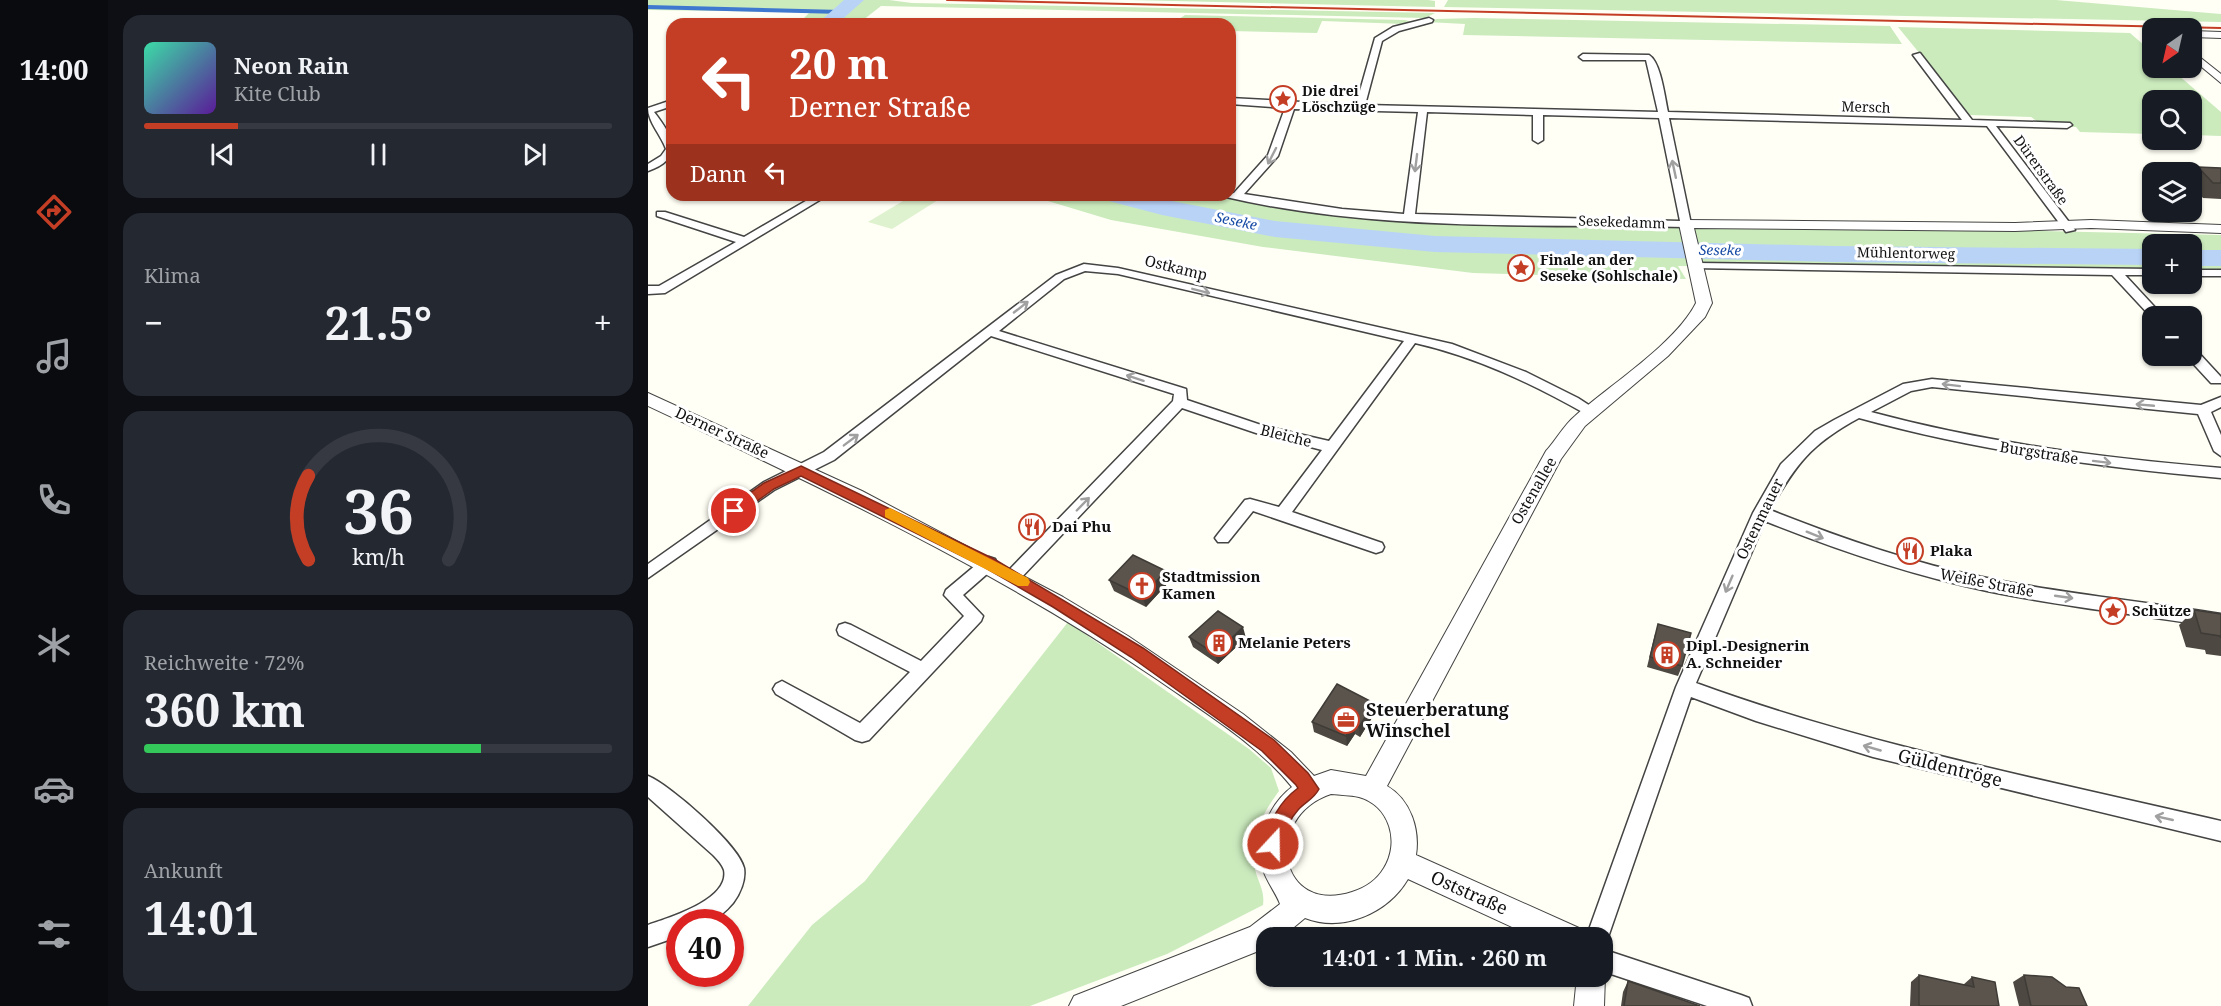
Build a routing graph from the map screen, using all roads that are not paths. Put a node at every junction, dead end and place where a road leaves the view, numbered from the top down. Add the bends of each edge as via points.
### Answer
1 (1429, 20) dead end
2 (2202, 34) edge
3 (2218, 35) edge
4 (2202, 37) edge
5 (1917, 55) dead end
6 (1583, 57) dead end
7 (2202, 64) edge
8 (2221, 80) edge
9 (1236, 102) edge
10 (666, 105) edge
11 (1290, 106) junction
12 (1360, 107) junction
13 (1423, 109) junction
14 (648, 111) edge
15 (648, 111) edge
16 (1538, 112) junction
17 (1663, 114) junction
18 (1970, 124) junction
19 (1990, 124) junction
20 (2067, 125) dead end
21 (666, 137) edge
22 (1538, 140) dead end
23 (666, 155) edge
24 (648, 168) edge
25 (1236, 193) edge
26 (1236, 195) edge
27 (813, 201) edge
28 (661, 214) dead end
29 (1409, 217) junction
30 (1686, 224) junction
31 (2067, 227) junction
32 (2221, 229) edge
33 (745, 241) junction
34 (1694, 255) junction
35 (2115, 272) junction
36 (2142, 272) edge
37 (2202, 273) edge
38 (2221, 273) edge
39 (648, 290) edge
40 (2147, 306) edge
41 (990, 332) junction
42 (1412, 338) junction
43 (2202, 365) edge
44 (2216, 380) dead end
45 (648, 399) edge
46 (2221, 401) edge
47 (1180, 402) junction
48 (2204, 410) junction
49 (1592, 411) junction
50 (1860, 414) junction
51 (1332, 447) junction
52 (2221, 451) edge
53 (801, 470) junction
54 (2221, 473) edge
55 (1761, 513) junction
56 (1282, 514) junction
57 (1223, 538) dead end
58 (1376, 548) dead end
59 (989, 563) junction
60 (648, 572) edge
61 (1013, 576) junction
62 (2221, 621) edge
63 (845, 630) dead end
64 (922, 670) junction
65 (1685, 687) junction
66 (782, 689) dead end
67 (648, 785) edge
68 (1372, 788) junction
69 (1310, 789) junction
70 (2221, 831) edge
71 (1403, 863) junction
72 (1300, 902) junction
73 (710, 909) edge
74 (1545, 927) edge
75 (1601, 927) edge
76 (666, 930) edge
77 (648, 936) edge
78 (1613, 964) edge
79 (1590, 987) edge
80 (1084, 1006) edge
81 (1589, 1006) edge
82 (1741, 1006) edge

1 - 12 street via 1396,29 1378,40
2 - 3 street
3 - 4 street
5 - 18 street
6 - 17 street via 1648,58
7 - 8 street
9 - 11 street, Mersch
10 - 15 street
11 - 12 street, Mersch
11 -> 25 street via 1273,156
12 - 13 street, Mersch
13 - 16 street, Mersch
13 -> 29 street
14 - 21 street
16 - 17 street, Mersch
16 - 22 street
17 - 18 street, Mersch
30 -> 17 street
18 - 19 street, Mersch
19 - 20 street, Mersch
19 - 31 street, Dürerstraße
23 - 24 street
26 - 29 street, Sesekedamm via 1306,208
27 - 33 street
28 - 33 street
29 - 30 street, Sesekedamm
30 - 31 street, Sesekedamm
30 - 34 street, Ostenallee
31 - 32 street, Sesekedamm
33 - 39 street via 661,290
34 - 35 street, Mühlentorweg
34 - 49 street, Ostenallee via 1704,303 1697,317
35 - 36 street, Mühlentorweg
35 - 40 street
37 - 38 street
41 -> 42 street, Ostkamp via 1060,277 1072,270 1095,267
47 -> 41 street, Bleiche via 1181,392
53 -> 41 street, Ostkamp via 829,456
42 - 49 street, Ostkamp via 1486,360
42 - 51 street, Bleiche
43 - 44 street
45 - 53 street, Derner Straße
46 - 48 street
47 - 51 street, Bleiche via 1261,430
61 -> 47 street
48 -> 50 street, Ostenmauer via 1932,383 1908,387
48 - 52 street
49 - 68 street, Ostenallee via 1552,456
50 -> 54 street, Burgstraße via 1986,445 2131,466
50 - 55 street, Ostenmauer via 1820,434 1786,468
51 - 56 street
53 - 59 street, Derner Straße
53 - 60 street, Ostkamp via 769,486
55 -> 62 street, Weiße Straße via 1906,566 2018,591
55 -> 65 street, Ostenmauer
56 - 57 street via 1250,504
56 - 58 street
59 - 61 street, Derner Straße
59 - 64 street via 952,595 975,616
61 - 69 street, Derner Straße via 1137,652 1268,745
63 - 64 street
64 - 66 street via 862,734
70 -> 65 street, Güldentröge via 1874,749
65 - 75 street, Ostenmauer
67 - 73 street via 733,863 735,877 723,898
68 - 69 street via 1352,782 1331,782
68 - 71 street via 1390,800 1402,819 1406,840
69 - 72 street via 1292,803 1279,822 1273,844 1274,866 1284,886
71 - 72 street via 1387,889 1360,907 1329,911
71 - 74 street, Oststraße
72 - 80 street via 1258,937
76 - 77 street
78 - 82 street
79 - 81 street

